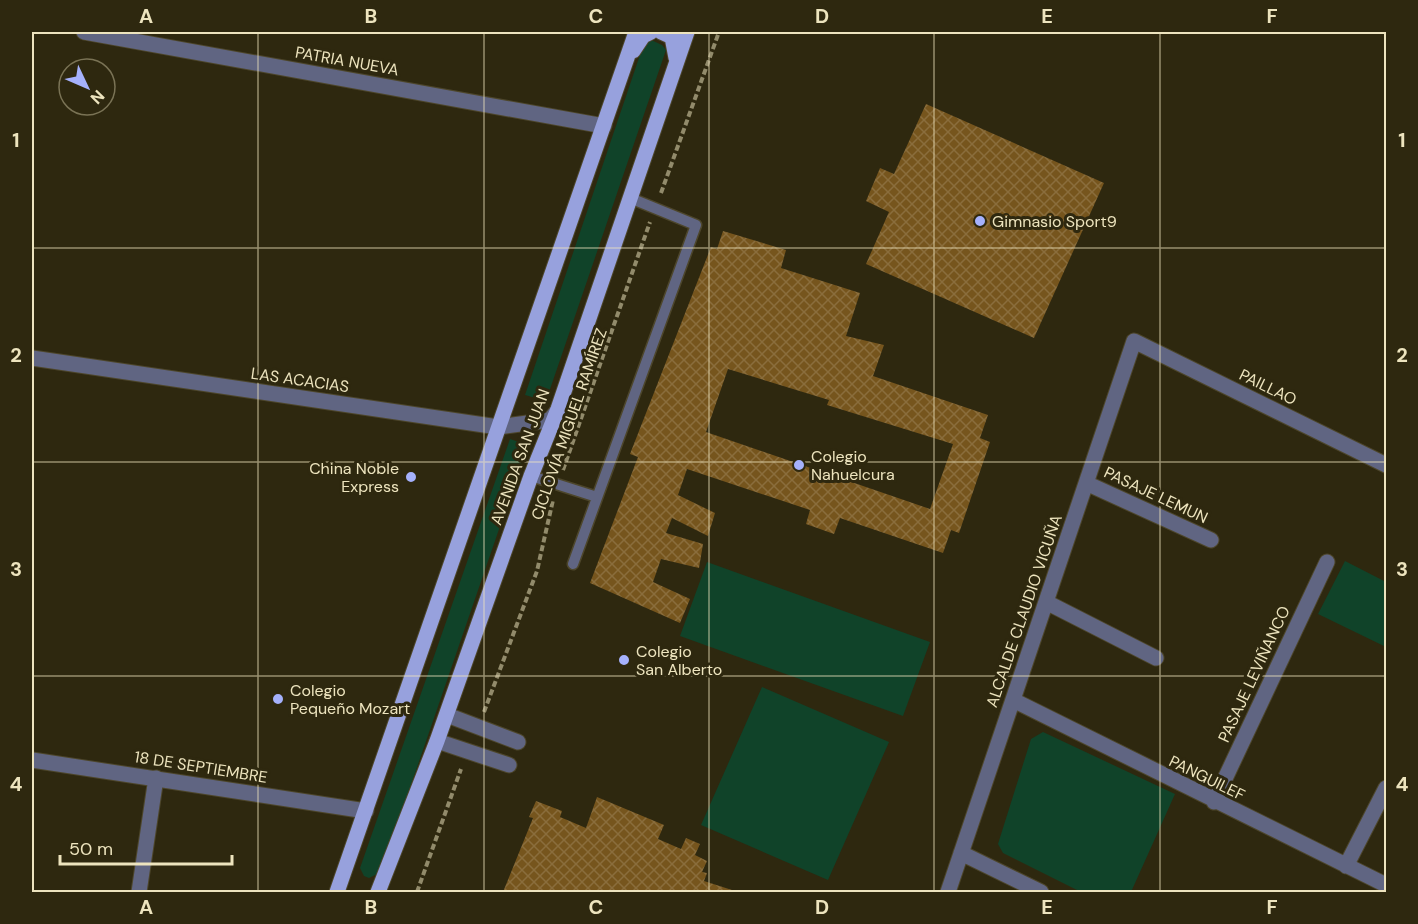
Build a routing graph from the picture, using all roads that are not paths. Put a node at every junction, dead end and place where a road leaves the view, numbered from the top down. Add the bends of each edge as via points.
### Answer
1 (84, 32) edge
2 (636, 32) edge
3 (651, 32) edge
4 (661, 32) edge
5 (687, 32) edge
6 (676, 58) junction
7 (625, 62) junction
8 (604, 126) junction
9 (630, 198) junction
10 (1134, 341) joint
11 (32, 358) edge
12 (558, 409) junction
13 (498, 427) junction
14 (1386, 465) edge
15 (531, 476) junction
16 (1086, 483) junction
17 (597, 497) junction
18 (1211, 540) dead end
19 (1327, 562) dead end
20 (573, 564) dead end
21 (1046, 602) junction
22 (1156, 658) dead end
23 (1013, 700) junction
24 (447, 715) junction
25 (437, 741) junction
26 (518, 742) dead end
27 (32, 760) edge
28 (509, 765) dead end
29 (156, 778) junction
30 (1386, 788) edge
31 (1214, 802) junction
32 (366, 811) junction
33 (961, 853) junction
34 (1346, 866) junction
35 (1386, 885) edge
36 (139, 892) edge
37 (337, 892) edge
38 (378, 892) edge
39 (948, 892) edge
40 (1041, 892) edge

1 - 8 street, PATRIA NUEVA
2 - 7 main road, AVENIDA SAN JUAN
3 - 7 main road
4 - 6 main road via 672,37
5 - 6 main road, AVENIDA SAN JUAN
6 - 9 main road, AVENIDA SAN JUAN
7 - 8 main road, AVENIDA SAN JUAN
8 - 13 main road, AVENIDA SAN JUAN
9 - 12 main road, AVENIDA SAN JUAN
9 - 17 lane via 696,225
10 - 14 street, PAILLAO
10 - 16 street, ALCALDE CLAUDIO VICUÑA
11 - 13 street, LAS ACACIAS
12 - 13 street, LAS ACACIAS via 550,420
12 - 15 main road, AVENIDA SAN JUAN
13 - 32 main road, AVENIDA SAN JUAN
15 - 17 lane
15 - 24 main road, AVENIDA SAN JUAN
16 - 18 street, PASAJE LEMUN
16 - 21 street, ALCALDE CLAUDIO VICUÑA
17 - 20 lane
19 - 31 street, PASAJE LEVIÑANCO
21 - 22 street
21 - 23 street, ALCALDE CLAUDIO VICUÑA
23 - 31 street, PANGUILEF
23 - 33 street, ALCALDE CLAUDIO VICUÑA
24 - 25 main road, AVENIDA SAN JUAN
24 - 26 street
25 - 28 street
25 - 38 main road, AVENIDA SAN JUAN
27 - 29 street, 18 DE SEPTIEMBRE
29 - 32 street, 18 DE SEPTIEMBRE
29 - 36 street
30 - 34 street
31 - 34 street, PANGUILEF
32 - 37 main road, AVENIDA SAN JUAN
33 - 39 street, ALCALDE CLAUDIO VICUÑA
33 - 40 street
34 - 35 street, PANGUILEF

